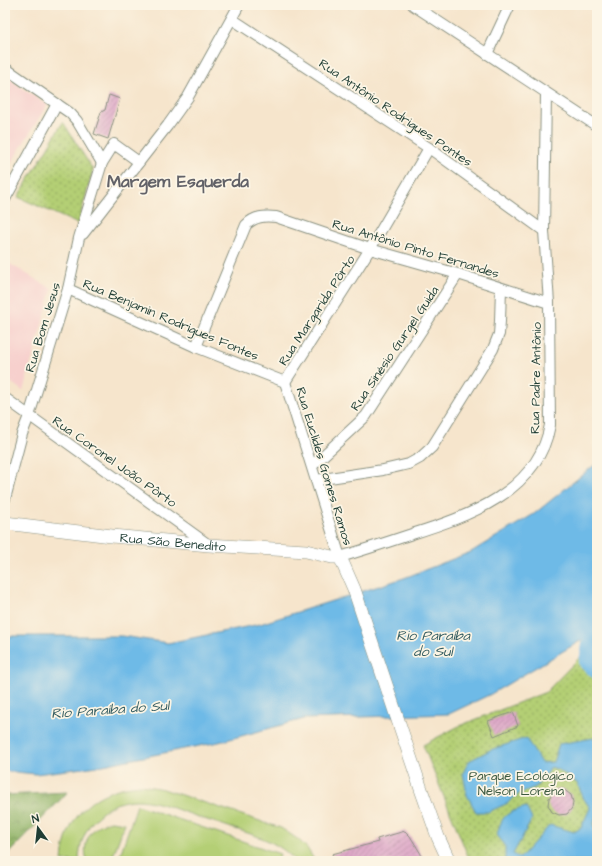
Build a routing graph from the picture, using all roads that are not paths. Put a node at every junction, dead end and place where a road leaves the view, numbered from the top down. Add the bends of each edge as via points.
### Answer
1 (239, 5) edge
2 (413, 5) edge
3 (510, 5) edge
4 (232, 19) junction
5 (487, 54) junction
6 (5, 68) edge
7 (546, 93) junction
8 (57, 104) junction
9 (597, 126) edge
10 (429, 148) junction
11 (139, 162) junction
12 (102, 163) junction
13 (5, 200) edge
14 (544, 231) junction
15 (79, 238) junction
16 (370, 249) junction
17 (458, 274) junction
18 (501, 288) junction
19 (68, 289) junction
20 (549, 303) junction
21 (196, 347) junction
22 (285, 382) junction
23 (5, 398) edge
24 (29, 416) junction
25 (312, 466) junction
26 (316, 480) junction
27 (5, 499) edge
28 (5, 523) edge
29 (209, 545) junction
30 (340, 557) junction
31 (449, 861) edge

1 - 4 street
2 - 5 street
3 - 5 street
4 - 10 street, Rua Antônio Rodrigues Pontes
4 - 11 street via 188,97
5 - 7 street
6 - 8 street
7 - 9 street
7 - 14 street, Rua Padre Antônio
8 - 12 street via 77,121
8 - 13 street
10 - 14 street, Rua Antônio Rodrigues Pontes
10 - 16 street, Rua Margarida Pôrto
11 - 12 street, Rua Bom Jesus via 114,144
11 - 15 street
12 - 15 street, Rua Bom Jesus
14 - 20 street, Rua Padre Antônio
15 - 19 street, Rua Bom Jesus
16 - 17 street, Rua Antônio Pinto Fernandes
16 - 21 street, Rua Antônio Pinto Fernandes via 276,217 258,217 251,220 246,225
16 - 22 street, Rua Margarida Pôrto
17 - 18 street, Rua Antônio Pinto Fernandes
17 - 25 street, Rua Sinésio Gurgel Guida via 366,416
18 - 20 street, Rua Antônio Pinto Fernandes
18 - 26 street via 499,334 493,349 432,447 409,464
19 - 21 street, Rua Benjamin Rodrigues Fontes
19 - 24 street, Rua Bom Jesus
20 - 30 street, Rua Padre Antônio via 550,425 548,439 526,475 503,496 452,521
21 - 22 street, Rua Benjamin Rodrigues Fontes
22 - 25 street, Rua Euclides Gomes Ramos
23 - 24 street, Rua Coronel João Pôrto
24 - 27 street, Rua Bom Jesus
24 - 29 street, Rua Coronel João Pôrto
25 - 26 street, Rua Euclides Gomes Ramos
26 - 30 street, Rua Euclides Gomes Ramos
28 - 29 main road, Rua São Benedito
29 - 30 main road, Rua São Benedito via 306,551
30 - 31 main road via 354,589

